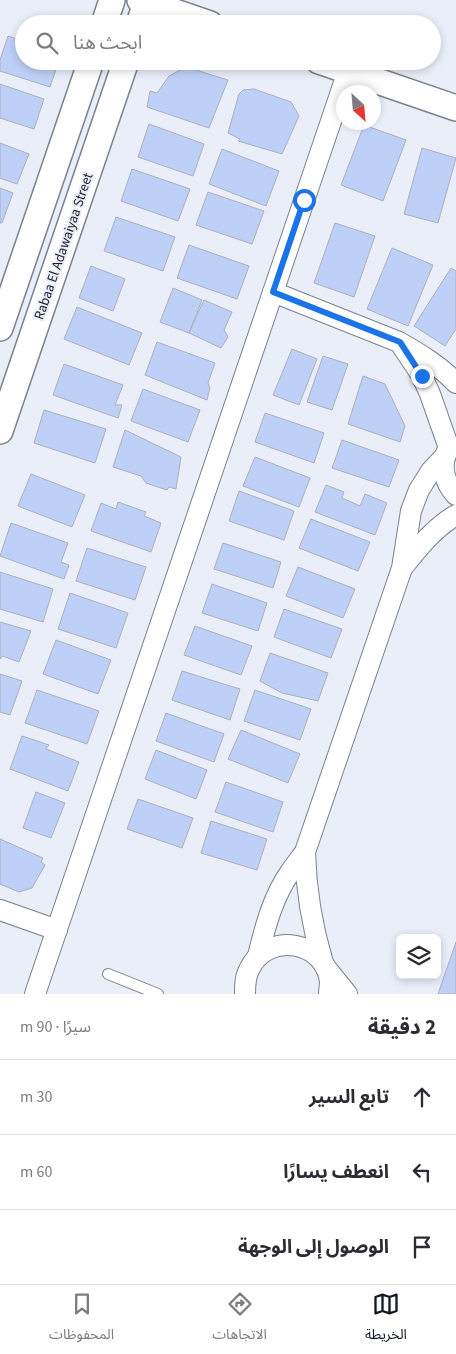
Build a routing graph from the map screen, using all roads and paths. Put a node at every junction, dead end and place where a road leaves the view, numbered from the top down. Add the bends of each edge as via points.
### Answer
1 (112, 0) edge
2 (143, 6) edge
3 (107, 15) edge
4 (176, 15) edge
5 (88, 70) edge
6 (123, 70) edge
7 (345, 70) edge
8 (348, 71) junction
9 (456, 108) edge
10 (273, 292) junction
11 (0, 328) edge
12 (400, 342) junction
13 (456, 383) edge
14 (0, 432) edge
15 (450, 447) edge
16 (456, 495) edge
17 (456, 515) edge
18 (402, 568) junction
19 (305, 852) junction
20 (0, 910) edge
21 (57, 930) junction
22 (258, 956) junction
23 (324, 965) junction
24 (108, 974) dead end
25 (35, 994) edge
26 (158, 994) edge
27 (245, 994) edge
28 (329, 994) edge
29 (347, 994) edge

1 - 3 street
2 - 4 street
5 - 11 street
6 - 14 street, Rabaa El Adawaiyaa Street
7 - 8 street
8 - 9 street
8 - 10 street
10 - 12 street
10 - 21 street
12 - 13 street via 435,364
12 - 15 street via 422,376
15 - 16 street via 444,466 445,477
15 - 18 street via 416,497
17 - 18 street via 434,530
18 - 19 street
19 - 22 street via 279,892
19 - 23 street via 308,898
20 - 21 street
21 - 25 street
22 - 23 street via 271,948 299,946 312,952
22 - 27 street via 245,980
23 - 28 street via 330,982
23 - 29 street
24 - 26 lane

